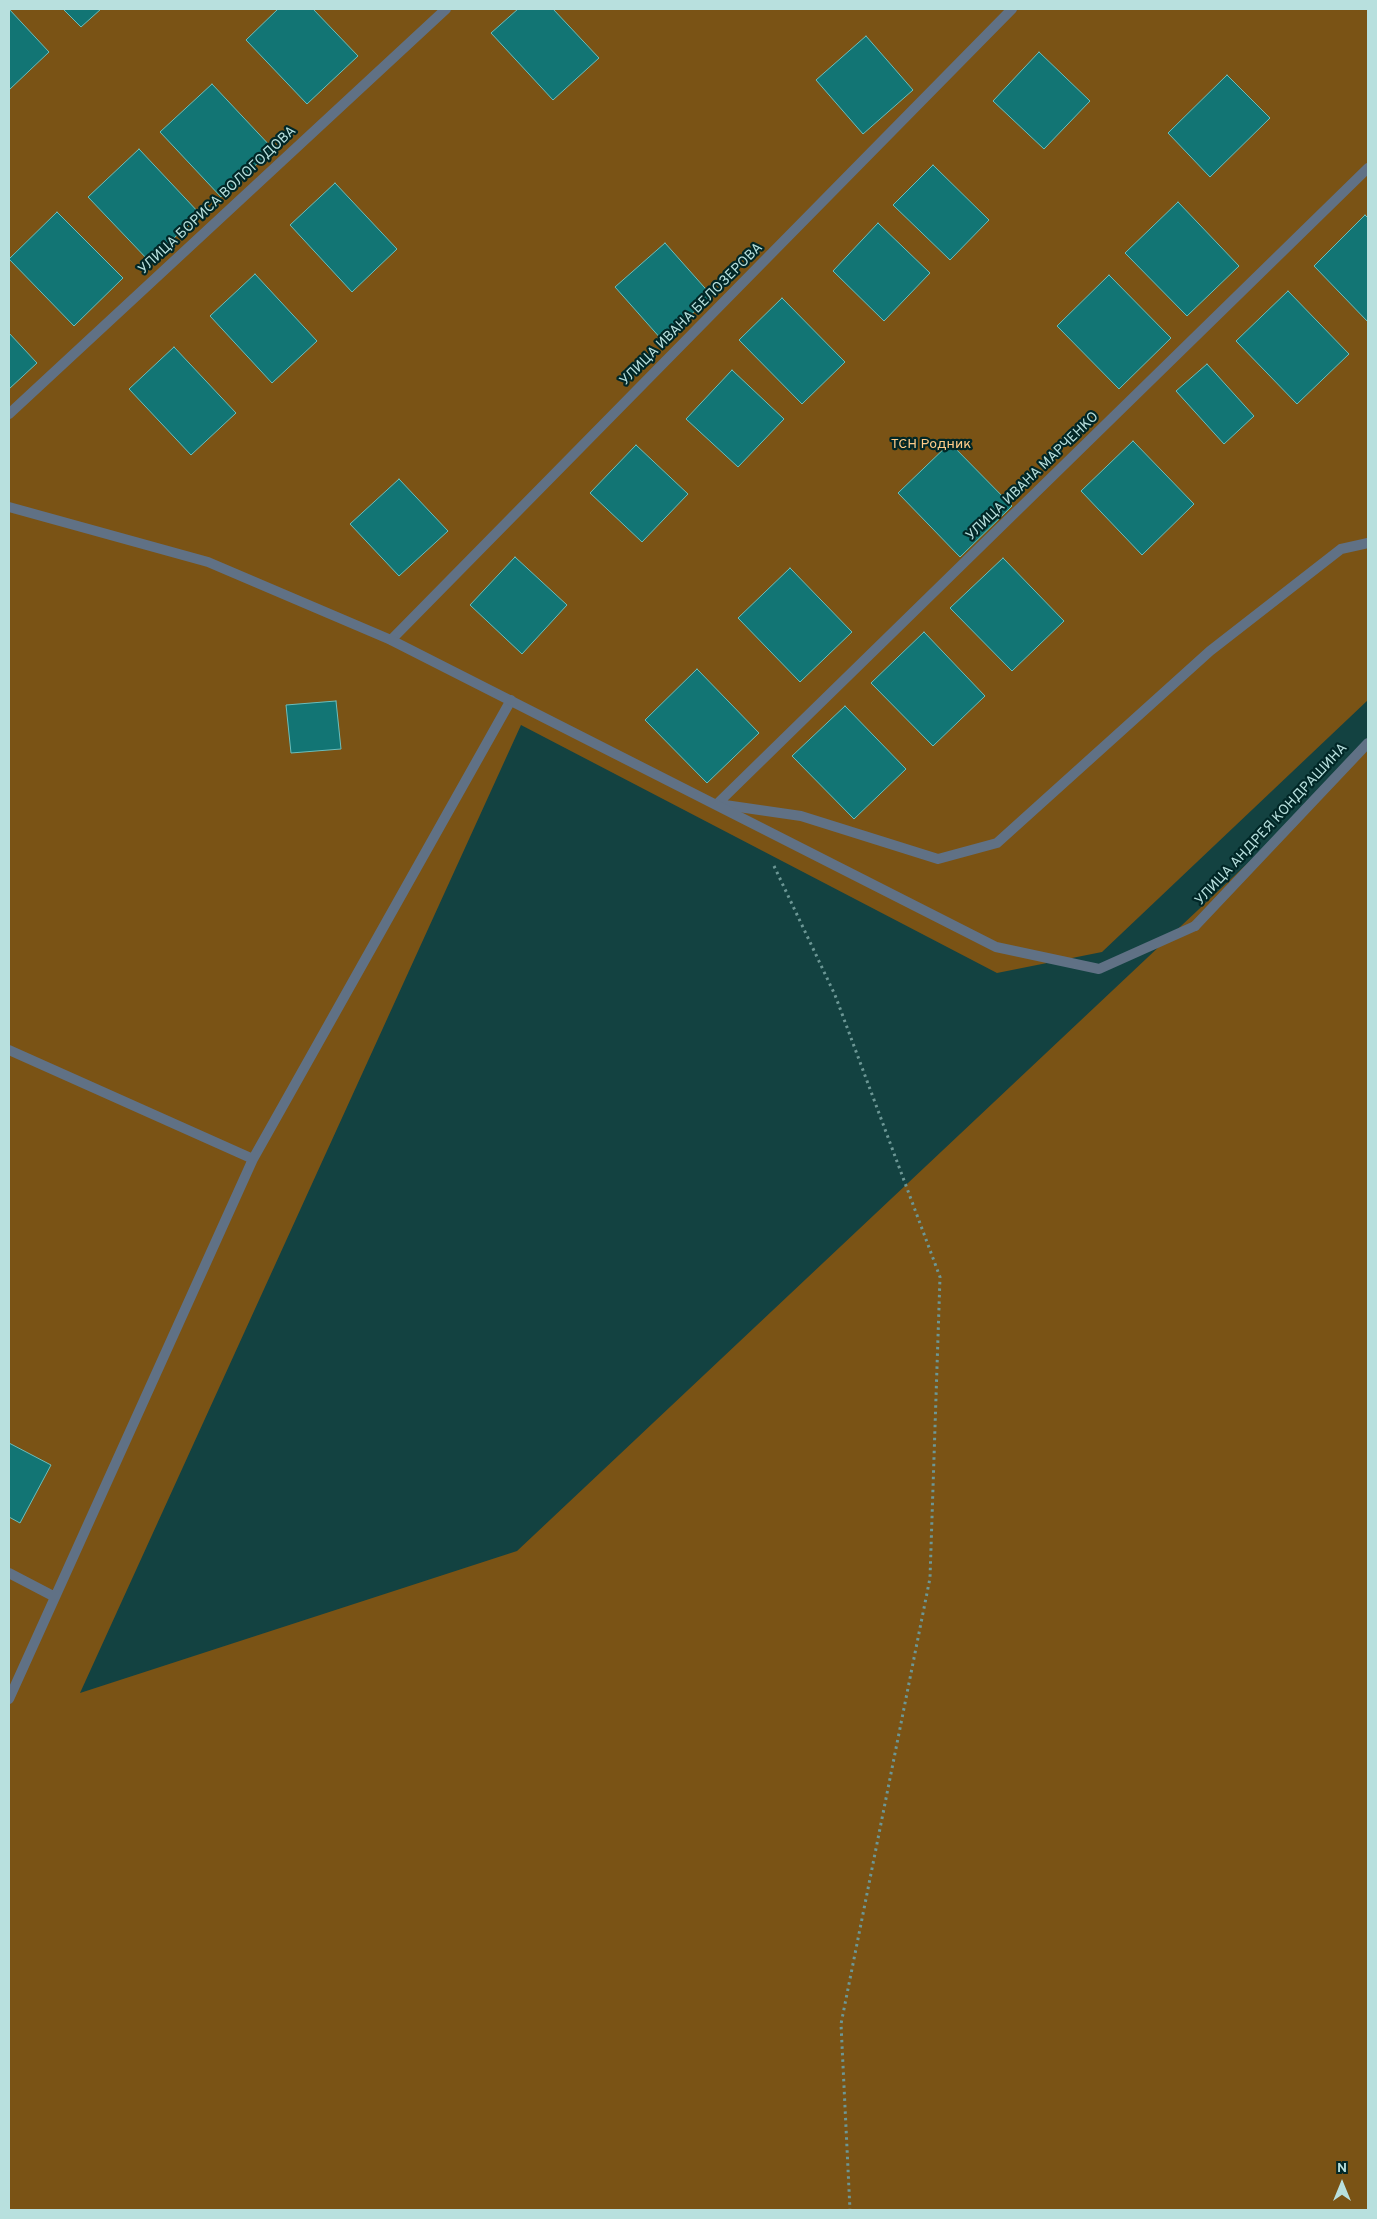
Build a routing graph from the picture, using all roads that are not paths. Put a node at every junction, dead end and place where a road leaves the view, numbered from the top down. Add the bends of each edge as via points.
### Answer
1 (446, 9) edge
2 (1012, 9) edge
3 (1368, 168) edge
4 (9, 414) edge
5 (9, 507) edge
6 (1368, 542) edge
7 (392, 640) junction
8 (511, 700) junction
9 (1368, 742) edge
10 (717, 804) junction
11 (9, 1050) edge
12 (253, 1160) junction
13 (9, 1573) edge
14 (55, 1597) junction
15 (9, 1699) edge

1 - 4 street, УЛИЦА БОРИСА ВОЛОГОДОВА
2 - 7 street, УЛИЦА ИВАНА БЕЛОЗЕРОВА
3 - 10 street, УЛИЦА ИВАНА МАРЧЕНКО
5 - 7 street via 208,562
6 - 10 street via 1341,549 1210,651 997,843 938,859 801,816
7 - 8 street
8 - 10 street
8 - 12 street
9 - 10 street, УЛИЦА АНДРЕЯ КОНДРАШИНА via 1195,926 1099,969 996,947
11 - 12 street
12 - 14 street
13 - 14 street
14 - 15 street

